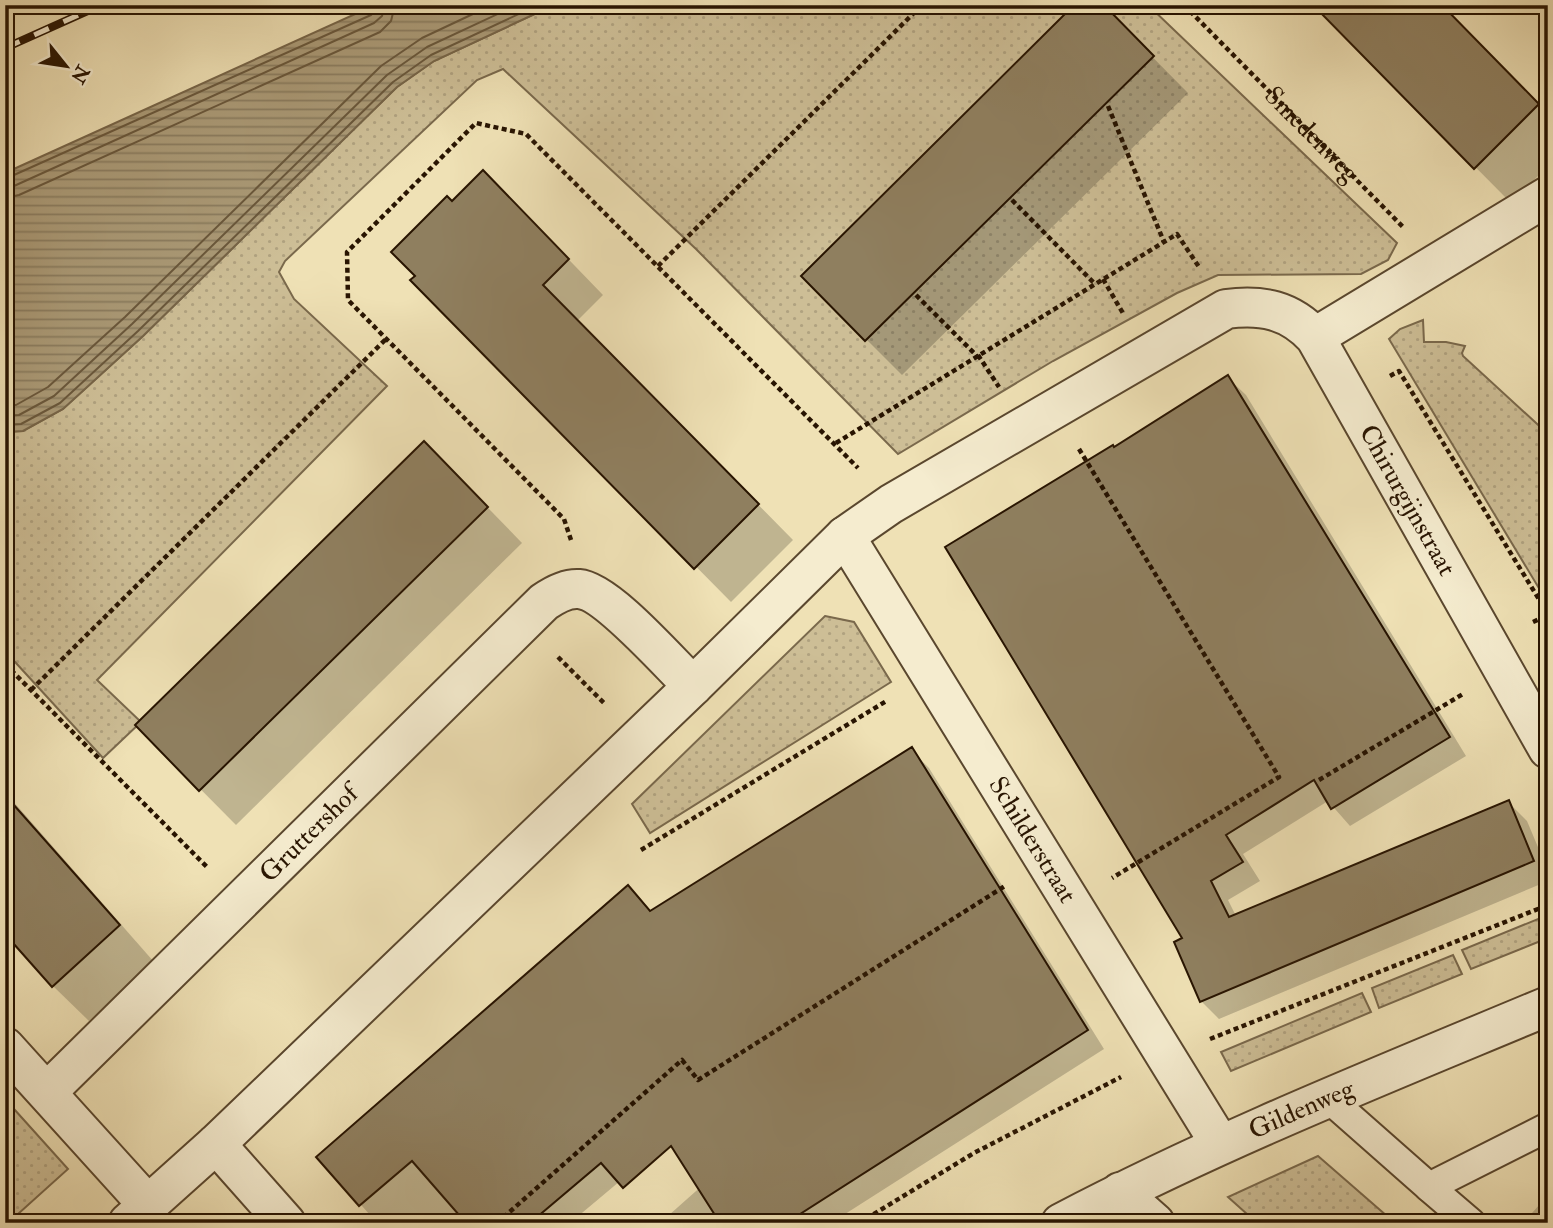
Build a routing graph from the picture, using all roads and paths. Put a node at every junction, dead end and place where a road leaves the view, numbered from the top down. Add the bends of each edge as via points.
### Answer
1 (922, 5) edge
2 (1184, 5) edge
3 (1108, 106) dead end
4 (1548, 196) edge
5 (1012, 200) dead end
6 (1164, 242) junction
7 (1439, 263) junction
8 (658, 266) junction
9 (1095, 284) junction
10 (916, 295) dead end
11 (1226, 309) junction
12 (1315, 337) junction
13 (386, 339) junction
14 (977, 356) junction
15 (1350, 400) junction
16 (1056, 408) junction
17 (836, 443) junction
18 (891, 504) junction
19 (845, 536) junction
20 (579, 589) junction
21 (1548, 614) edge
22 (523, 622) junction
23 (5, 663) edge
24 (1502, 669) junction
25 (929, 675) junction
26 (693, 686) junction
27 (31, 690) junction
28 (638, 738) junction
29 (1548, 749) edge
30 (1319, 780) dead end
31 (640, 850) dead end
32 (1043, 860) junction
33 (242, 902) junction
34 (1070, 904) junction
35 (1548, 1006) edge
36 (5, 1046) edge
37 (47, 1092) junction
38 (1327, 1097) junction
39 (1548, 1127) edge
40 (216, 1144) junction
41 (1220, 1144) junction
42 (1429, 1187) junction
43 (1120, 1192) junction
44 (138, 1214) edge
45 (286, 1223) edge
46 (497, 1223) edge
47 (1061, 1223) edge
48 (1155, 1223) edge
49 (1471, 1223) edge

1 - 8 path
2 - 7 path, Smedenweg
3 - 6 path
4 - 7 street
5 - 9 path
6 - 9 path
6 - 11 path via 1177,234
7 - 12 street
8 - 13 path via 526,134 477,122 346,252 348,300
8 - 17 path
9 - 14 path
10 - 14 path
11 - 12 street, Chirurgijnstraat via 1268,308 1291,317
11 - 16 street, Chirurgijnstraat
12 - 15 street, Chirurgijnstraat
13 - 20 path via 564,519 577,558
13 - 27 path
14 - 17 path
15 - 21 path via 1399,371
15 - 24 street, Chirurgijnstraat
16 - 18 street, Chirurgijnstraat
16 - 34 path via 1279,777
17 - 18 path
18 - 19 street, Chirurgijnstraat
19 - 25 street, Schilderstraat
19 - 26 street
20 - 22 street, Gruttershof via 554,595
20 - 26 street via 603,598
22 - 28 path
22 - 33 street, Gruttershof
23 - 27 path
24 - 29 street, Chirurgijnstraat
24 - 30 path
25 - 31 path
25 - 32 street, Schilderstraat
26 - 28 street
27 - 33 path
28 - 40 street
32 - 34 street, Schilderstraat
32 - 46 path via 698,1080 682,1060
33 - 37 street, Gruttershof
34 - 41 street, Schilderstraat
35 - 38 street, Gildenweg
36 - 37 street
37 - 44 street
38 - 41 street, Gildenweg
38 - 42 lane
39 - 42 lane
40 - 44 street
40 - 45 street
41 - 43 street, Gildenweg
42 - 49 lane
43 - 47 street, Gildenweg
43 - 48 street

